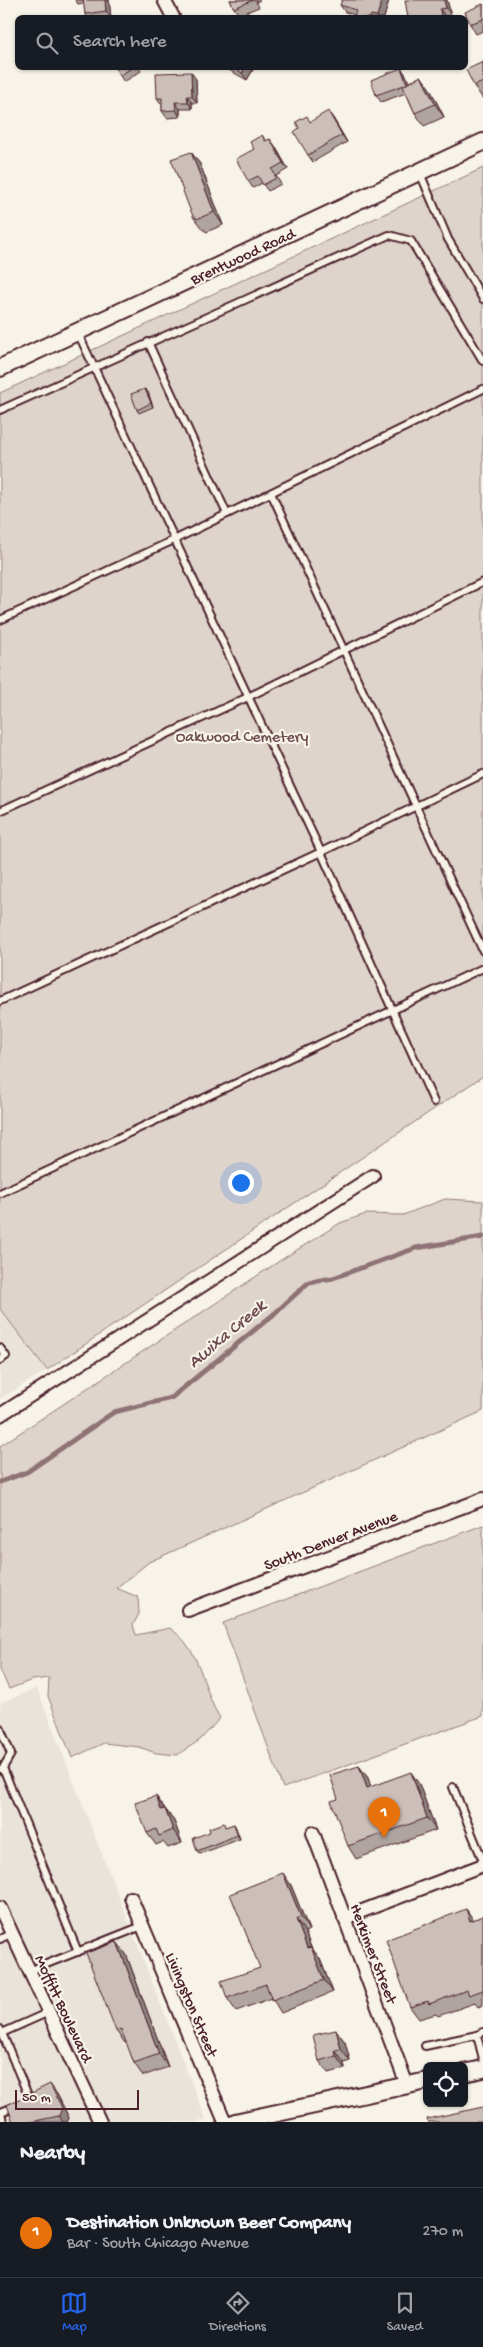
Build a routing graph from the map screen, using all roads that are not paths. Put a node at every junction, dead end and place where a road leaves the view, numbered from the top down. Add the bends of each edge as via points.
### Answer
1 (164, 0) edge
2 (172, 15) edge
3 (483, 142) edge
4 (420, 171) junction
5 (483, 299) edge
6 (77, 332) junction
7 (148, 342) junction
8 (483, 360) edge
9 (93, 367) junction
10 (0, 368) edge
11 (483, 389) edge
12 (0, 410) edge
13 (271, 492) junction
14 (227, 514) junction
15 (174, 540) junction
16 (483, 582) edge
17 (0, 620) edge
18 (344, 650) junction
19 (248, 697) junction
20 (483, 774) edge
21 (416, 806) junction
22 (0, 811) edge
23 (321, 852) junction
24 (483, 951) edge
25 (483, 968) edge
26 (0, 1001) edge
27 (393, 1011) junction
28 (434, 1102) dead end
29 (373, 1176) dead end
30 (0, 1193) edge
31 (0, 1348) edge
32 (0, 1360) edge
33 (0, 1415) edge
34 (483, 1499) edge
35 (188, 1610) dead end
36 (0, 1728) edge
37 (2, 1768) edge
38 (453, 1787) dead end
39 (312, 1833) dead end
40 (483, 1861) edge
41 (483, 1865) edge
42 (131, 1898) dead end
43 (0, 1908) edge
44 (344, 1918) junction
45 (142, 1926) junction
46 (6, 1936) edge
47 (78, 1952) junction
48 (29, 1971) junction
49 (48, 2012) junction
50 (1, 2031) edge
51 (480, 2034) edge
52 (425, 2046) dead end
53 (483, 2059) edge
54 (483, 2068) edge
55 (468, 2072) edge
56 (423, 2082) edge
57 (407, 2085) junction
58 (0, 2112) edge
59 (3, 2122) edge
60 (100, 2122) edge
61 (225, 2122) edge
62 (235, 2122) edge

1 - 2 street
3 - 4 street, Brentwood Road
4 - 5 lane via 448,239
4 - 6 street, Brentwood Road
6 - 9 lane
6 - 10 street, Brentwood Road
7 - 8 lane via 389,235 411,241
7 - 9 lane
7 - 14 lane
9 - 12 lane
9 - 15 lane
11 - 13 lane
13 - 14 lane
13 - 18 lane
14 - 15 lane
15 - 17 lane
15 - 19 lane
16 - 18 lane
18 - 19 lane
18 - 21 lane
19 - 22 lane
19 - 23 lane
20 - 21 lane
21 - 23 lane
21 - 24 lane
23 - 26 lane
23 - 27 lane
25 - 27 lane
27 - 28 lane
27 - 30 lane
29 - 33 street
31 - 32 lane via 6,1356
34 - 35 street, South Denver Avenue
36 - 37 lane via 11,1754
37 - 47 lane
38 - 40 lane
39 - 44 street, Herkimer Street
41 - 44 street
42 - 45 street, Livingston Street
43 - 46 street, Moffitt Boulevard
44 - 57 street, Herkimer Street
45 - 47 lane
45 - 61 street, Livingston Street
46 - 48 street, Moffitt Boulevard
47 - 48 lane
48 - 49 street, Moffitt Boulevard
49 - 50 lane
49 - 60 street, Moffitt Boulevard
50 - 58 lane via 31,2100
51 - 52 lane
51 - 53 lane
54 - 55 street
56 - 57 street
57 - 62 street
58 - 59 lane

